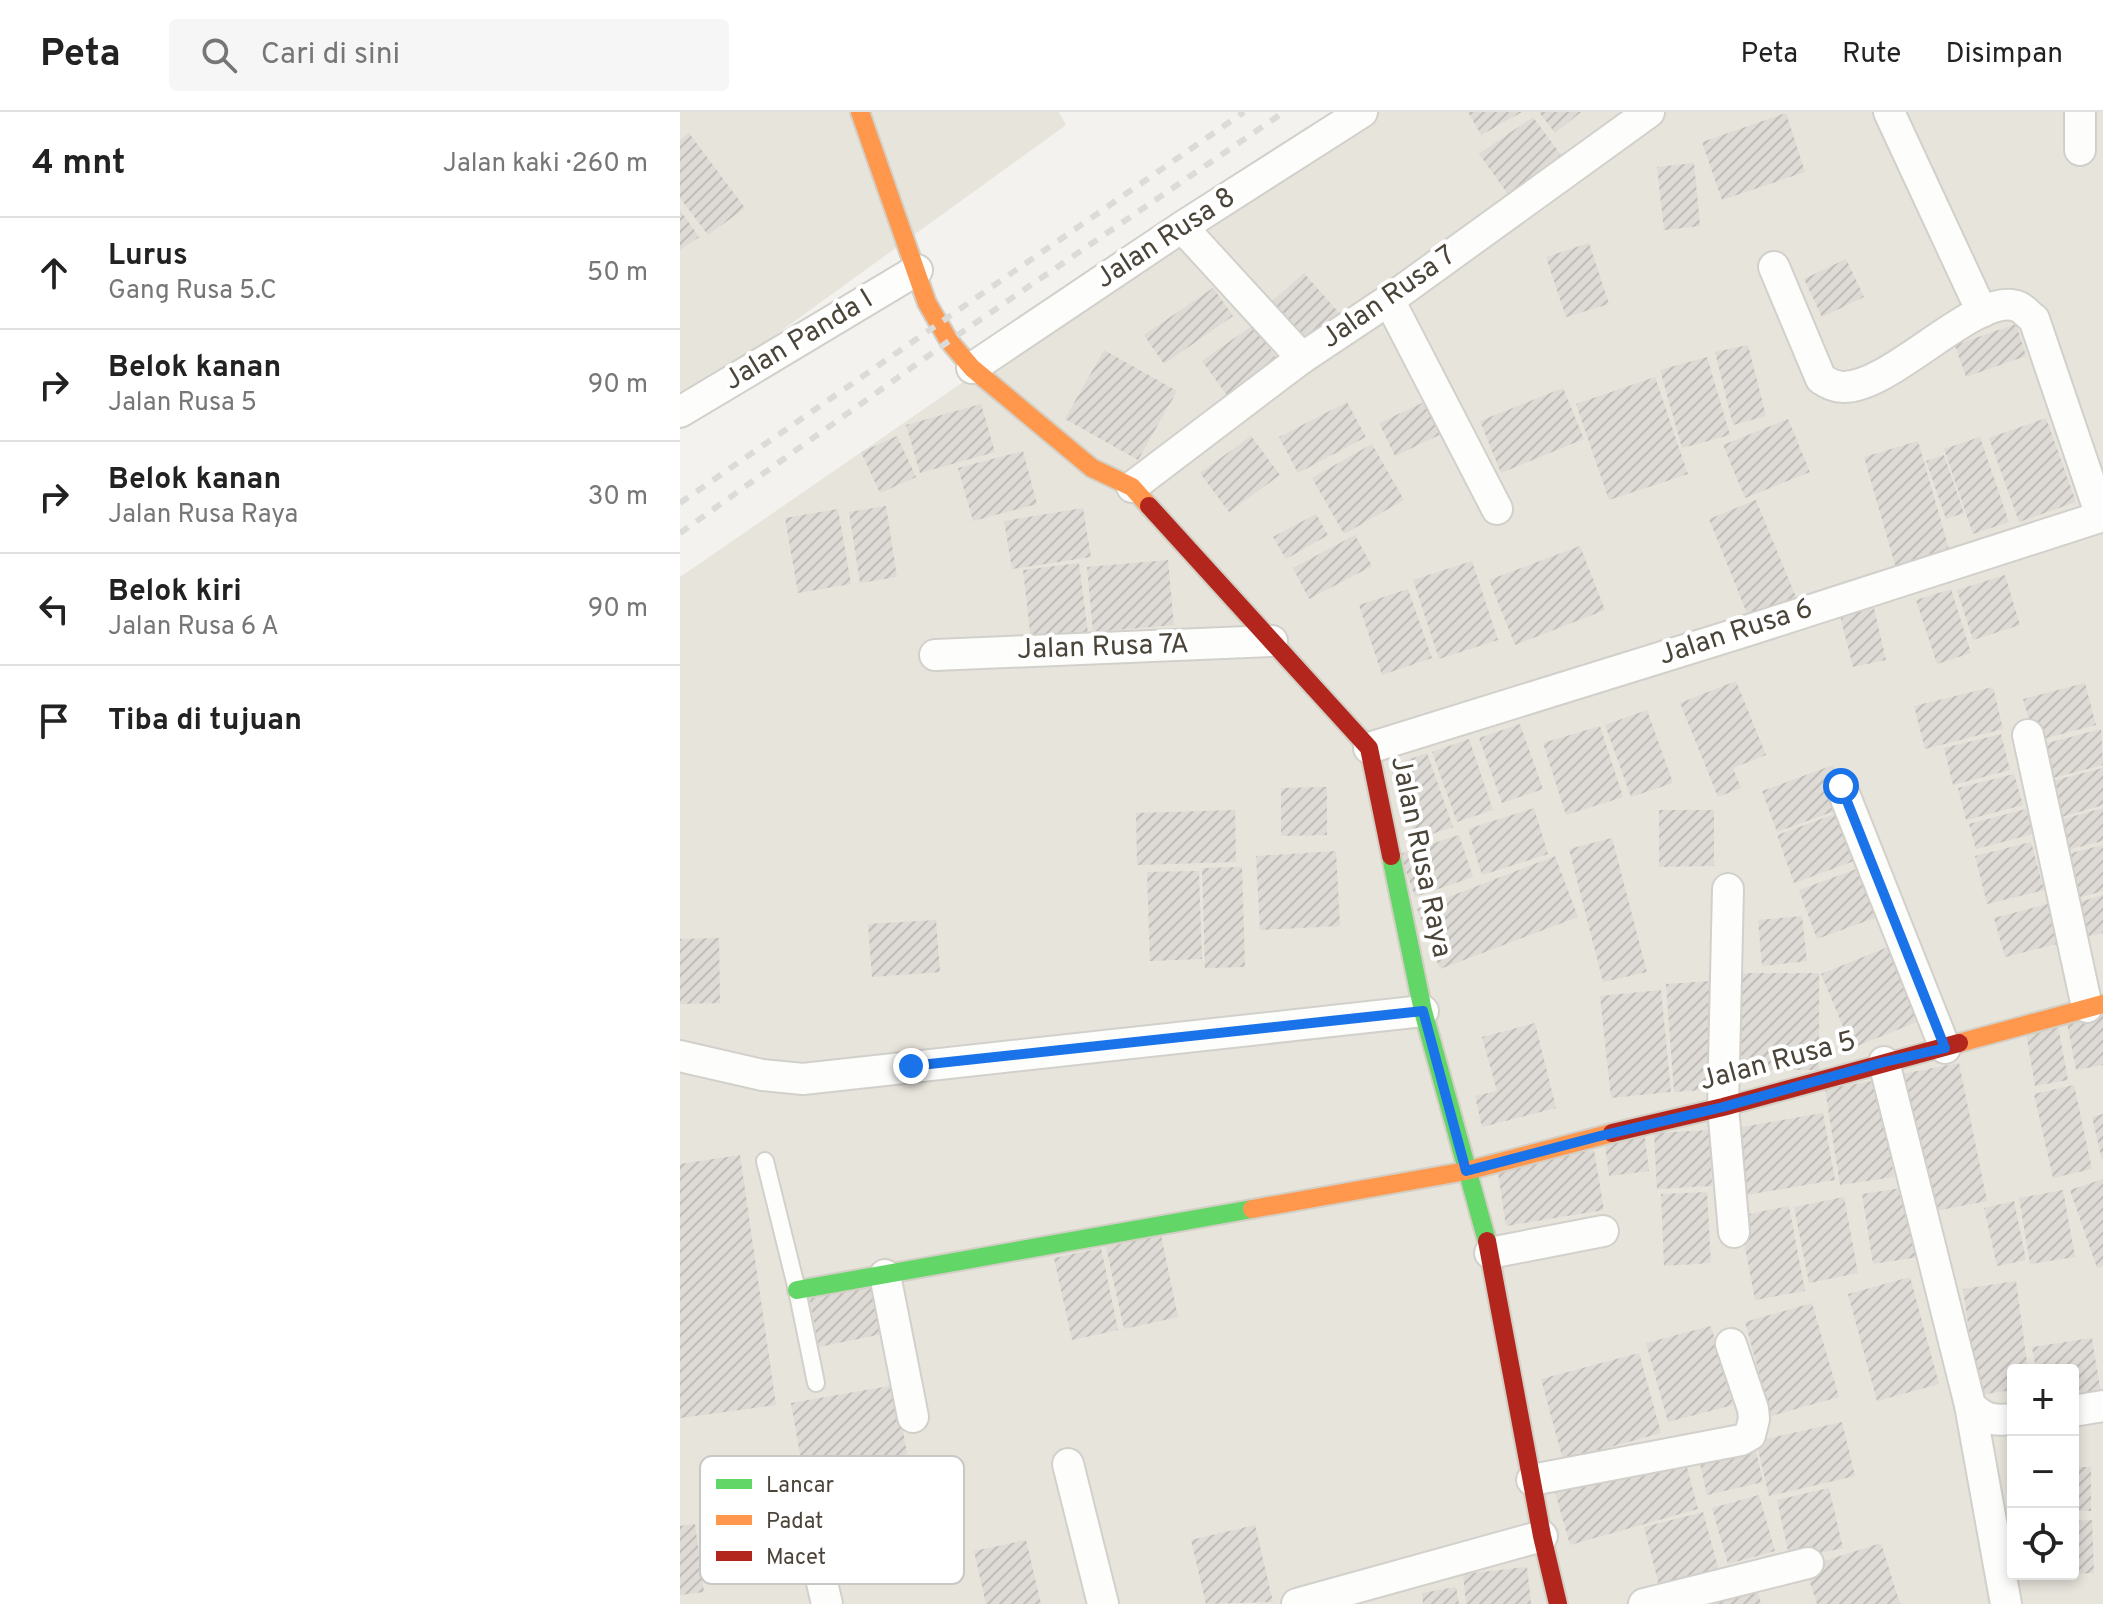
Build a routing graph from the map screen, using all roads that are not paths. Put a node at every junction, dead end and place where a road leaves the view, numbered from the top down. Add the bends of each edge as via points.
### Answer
1 (860, 112) edge
2 (1362, 112) edge
3 (1649, 112) edge
4 (1889, 112) edge
5 (2080, 112) edge
6 (2080, 150) dead end
7 (1182, 227) junction
8 (1774, 267) dead end
9 (917, 270) junction
10 (1389, 300) junction
11 (1982, 312) junction
12 (1302, 358) junction
13 (972, 368) junction
14 (680, 412) edge
15 (1132, 487) junction
16 (1497, 509) dead end
17 (2102, 516) edge
18 (1272, 641) junction
19 (935, 655) dead end
20 (2028, 735) dead end
21 (1369, 748) junction
22 (1841, 786) dead end
23 (1728, 889) dead end
24 (2095, 1006) edge
25 (1423, 1011) junction
26 (1945, 1048) junction
27 (680, 1056) edge
28 (1884, 1062) junction
29 (1723, 1107) junction
30 (765, 1161) dead end
31 (1466, 1171) junction
32 (1603, 1231) dead end
33 (1734, 1232) dead end
34 (1490, 1253) junction
35 (885, 1275) junction
36 (797, 1290) junction
37 (1731, 1344) dead end
38 (816, 1383) dead end
39 (1970, 1405) junction
40 (2103, 1406) edge
41 (2079, 1410) edge
42 (913, 1417) dead end
43 (2007, 1420) edge
44 (1068, 1464) dead end
45 (1532, 1480) junction
46 (1542, 1536) junction
47 (1808, 1563) dead end
48 (822, 1584) edge
49 (827, 1604) edge
50 (1103, 1604) edge
51 (1297, 1604) edge
52 (1558, 1604) edge
53 (1644, 1604) edge
54 (2006, 1604) edge

1 - 9 street, Jalan Rusa Raya
2 - 7 street, Jalan Rusa 8
3 - 10 street, Jalan Rusa 7
4 - 11 street
5 - 6 street
7 - 12 street
7 - 13 street, Jalan Rusa 8
8 - 11 street via 1821,379 1832,386 1870,382
9 - 13 street, Jalan Rusa Raya via 927,303
9 - 14 street, Jalan Panda I
10 - 12 street, Jalan Rusa 7
10 - 16 street
11 - 17 street via 2006,305 2019,307 2034,319
12 - 15 street, Jalan Rusa 7
13 - 15 street, Jalan Rusa Raya via 1092,468
15 - 18 street, Jalan Rusa Raya
17 - 21 street, Jalan Rusa 6
18 - 19 street, Jalan Rusa 7A
18 - 21 street, Jalan Rusa Raya
20 - 24 street
21 - 25 street, Jalan Rusa Raya
22 - 26 street
23 - 29 street
24 - 26 street, Jalan Rusa 5
25 - 27 street via 803,1079
25 - 31 street, Jalan Rusa Raya
26 - 28 street, Jalan Rusa 5
28 - 29 street, Jalan Rusa 5
28 - 39 street
29 - 31 street, Jalan Rusa 5
29 - 33 street
30 - 36 lane
31 - 34 street, Jalan Rusa Raya
31 - 35 street, Jalan Rusa 5
32 - 34 street
34 - 45 street, Jalan Rusa Raya
35 - 36 street, Jalan Rusa 5
35 - 42 street
36 - 38 lane
37 - 45 street via 1753,1409 1750,1435
39 - 43 street via 1995,1421
39 - 54 street
40 - 41 street
44 - 50 street
45 - 46 street, Jalan Rusa Raya
46 - 51 street
46 - 52 street, Jalan Rusa Raya
47 - 53 street
48 - 49 street

